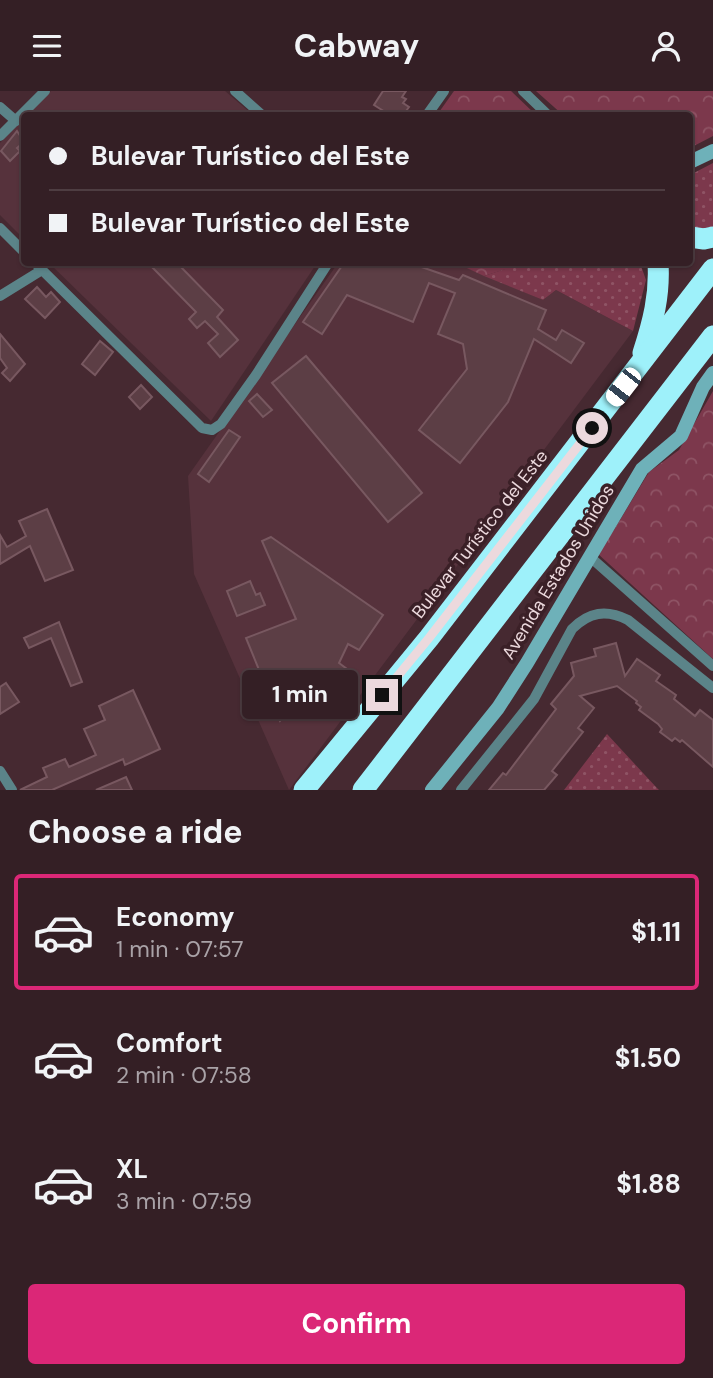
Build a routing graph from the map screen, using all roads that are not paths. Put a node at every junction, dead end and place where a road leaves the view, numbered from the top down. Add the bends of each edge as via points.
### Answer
1 (45, 91) edge
2 (235, 91) edge
3 (444, 91) edge
4 (523, 91) edge
5 (0, 107) edge
6 (25, 112) edge
7 (259, 112) edge
8 (429, 112) edge
9 (545, 112) edge
10 (21, 116) edge
11 (16, 121) junction
12 (0, 136) edge
13 (713, 151) edge
14 (693, 161) edge
15 (0, 228) edge
16 (693, 237) edge
17 (713, 237) edge
18 (21, 249) edge
19 (39, 266) edge
20 (326, 266) edge
21 (658, 266) edge
22 (713, 269) edge
23 (0, 296) edge
24 (713, 336) edge
25 (638, 367) junction
26 (713, 373) edge
27 (589, 556) junction
28 (713, 666) edge
29 (713, 688) edge
30 (0, 771) edge
31 (12, 790) edge
32 (304, 790) edge
33 (363, 790) edge
34 (432, 790) edge
35 (461, 790) edge

1 - 6 street
2 - 7 street
3 - 8 street
4 - 9 street
5 - 11 street
10 - 11 street
11 - 12 street
13 - 14 street
15 - 18 street
16 - 17 highway
19 - 20 street via 202,428 212,430 256,375
19 - 23 street
21 - 25 highway via 655,316
22 - 25 highway, Bulevar Turístico del Este
24 - 33 highway
25 - 32 highway, Bulevar Turístico del Este via 429,638
26 - 27 street, Avenida Estados Unidos via 681,436 642,469
27 - 28 street
27 - 34 street, Avenida Estados Unidos via 498,708
29 - 35 street via 628,620 617,614 592,615 572,629 534,699
30 - 31 street

